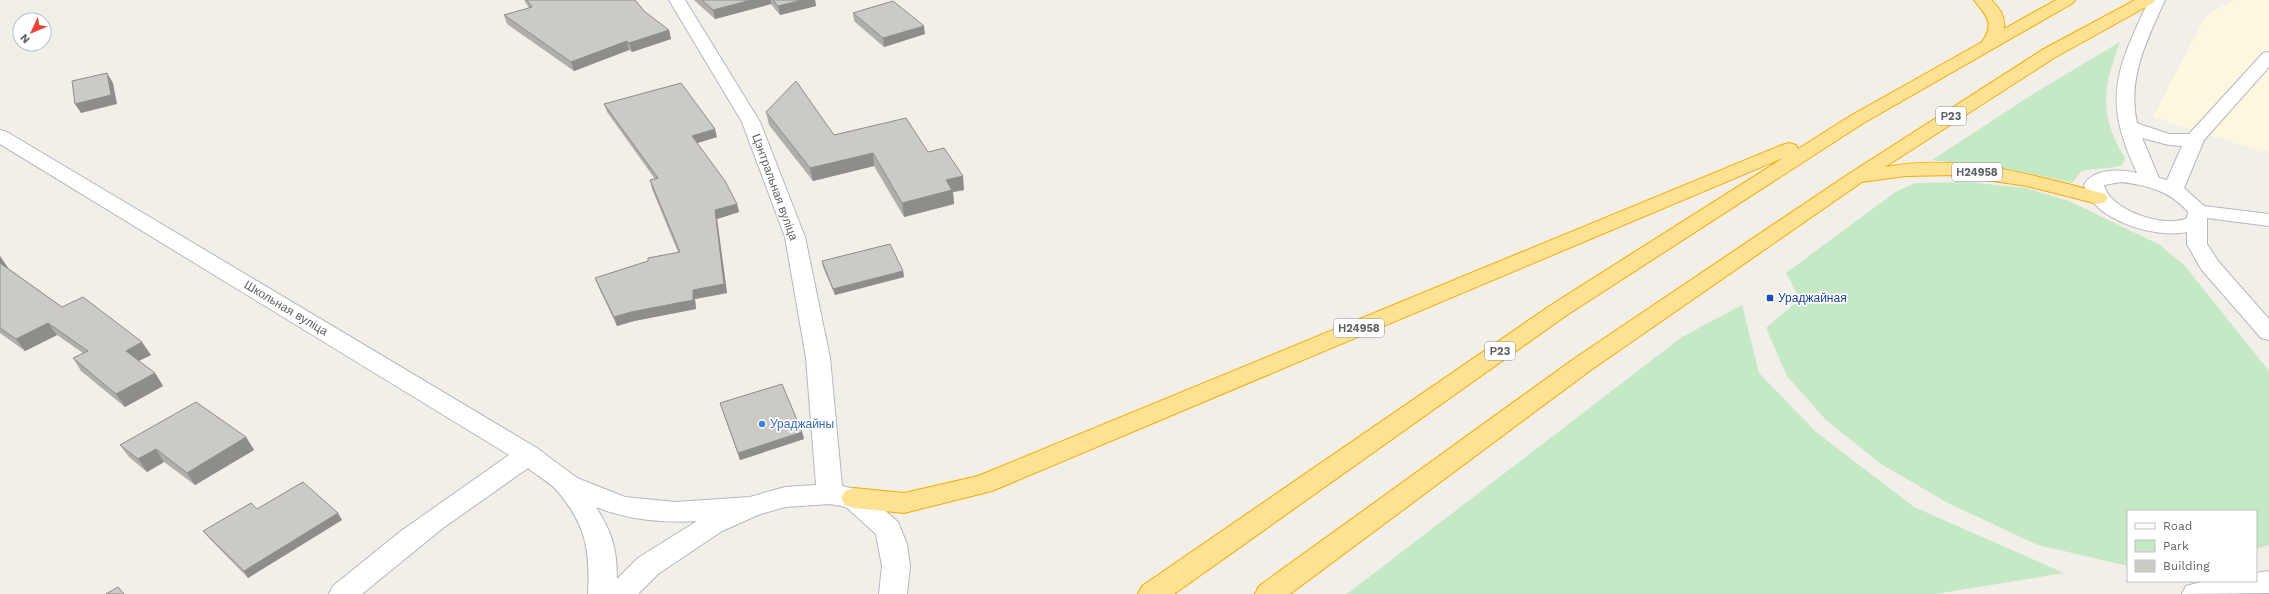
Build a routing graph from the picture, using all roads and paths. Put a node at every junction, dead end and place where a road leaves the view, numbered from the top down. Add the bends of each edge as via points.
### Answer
1 (677, 0) edge
2 (1982, 0) edge
3 (2067, 0) edge
4 (2148, 0) edge
5 (2157, 0) edge
6 (1987, 46) junction
7 (2269, 56) edge
8 (1856, 120) junction
9 (2127, 125) junction
10 (0, 136) edge
11 (2195, 138) junction
12 (1854, 179) junction
13 (2151, 181) junction
14 (2173, 190) junction
15 (2098, 198) junction
16 (2198, 216) junction
17 (2269, 220) edge
18 (2140, 222) junction
19 (2209, 264) junction
20 (2269, 333) edge
21 (528, 454) junction
22 (568, 485) junction
23 (842, 496) junction
24 (750, 507) junction
25 (896, 566) junction
26 (2269, 582) edge
27 (343, 594) edge
28 (602, 594) edge
29 (620, 594) edge
30 (893, 594) edge
31 (909, 594) edge
32 (1152, 594) edge
33 (1269, 594) edge
34 (2196, 594) edge

1 - 23 street, Цэнтральная вуліца via 751,122 795,238 818,358 826,440
2 - 6 highway via 1988,4 1998,25 1996,34
3 - 6 highway, Р23
4 - 12 highway, Р23 via 2048,54
5 - 9 street via 2127,72 2123,97
6 - 8 highway, Р23
7 - 11 street
8 - 23 highway, Н24958 via 1744,170 983,484 904,503
8 - 32 highway, Р23 via 1559,310
9 - 11 street via 2162,138 2184,141
9 - 13 street
10 - 21 street, Школьная вуліца / Н24958
11 - 14 street
12 - 15 highway, Н24958 via 1904,170 1947,169 1981,172 2052,185
12 - 33 highway, Р23 via 1583,364
13 - 14 street
13 - 15 street via 2121,176 2099,180 2094,184
14 - 16 street via 2189,200
15 - 18 street, Н24958 via 2122,215
16 - 17 street
16 - 18 street, Н24958 via 2188,226 2175,227
16 - 19 street, Н24958 via 2197,244
18 - 19 street, Н24958 via 2173,239
19 - 20 street, Н24958
21 - 22 street, Школьная вуліца / Н24958
21 - 27 street via 382,559
22 - 24 street, Н24958 via 622,506 675,512
22 - 28 street, Н24958 via 598,533 603,566
23 - 24 street, Н24958 via 786,497
23 - 25 street via 888,529 894,544
24 - 29 street, Н24958 via 713,524 680,544 648,566
25 - 30 street
25 - 31 street
26 - 34 street

